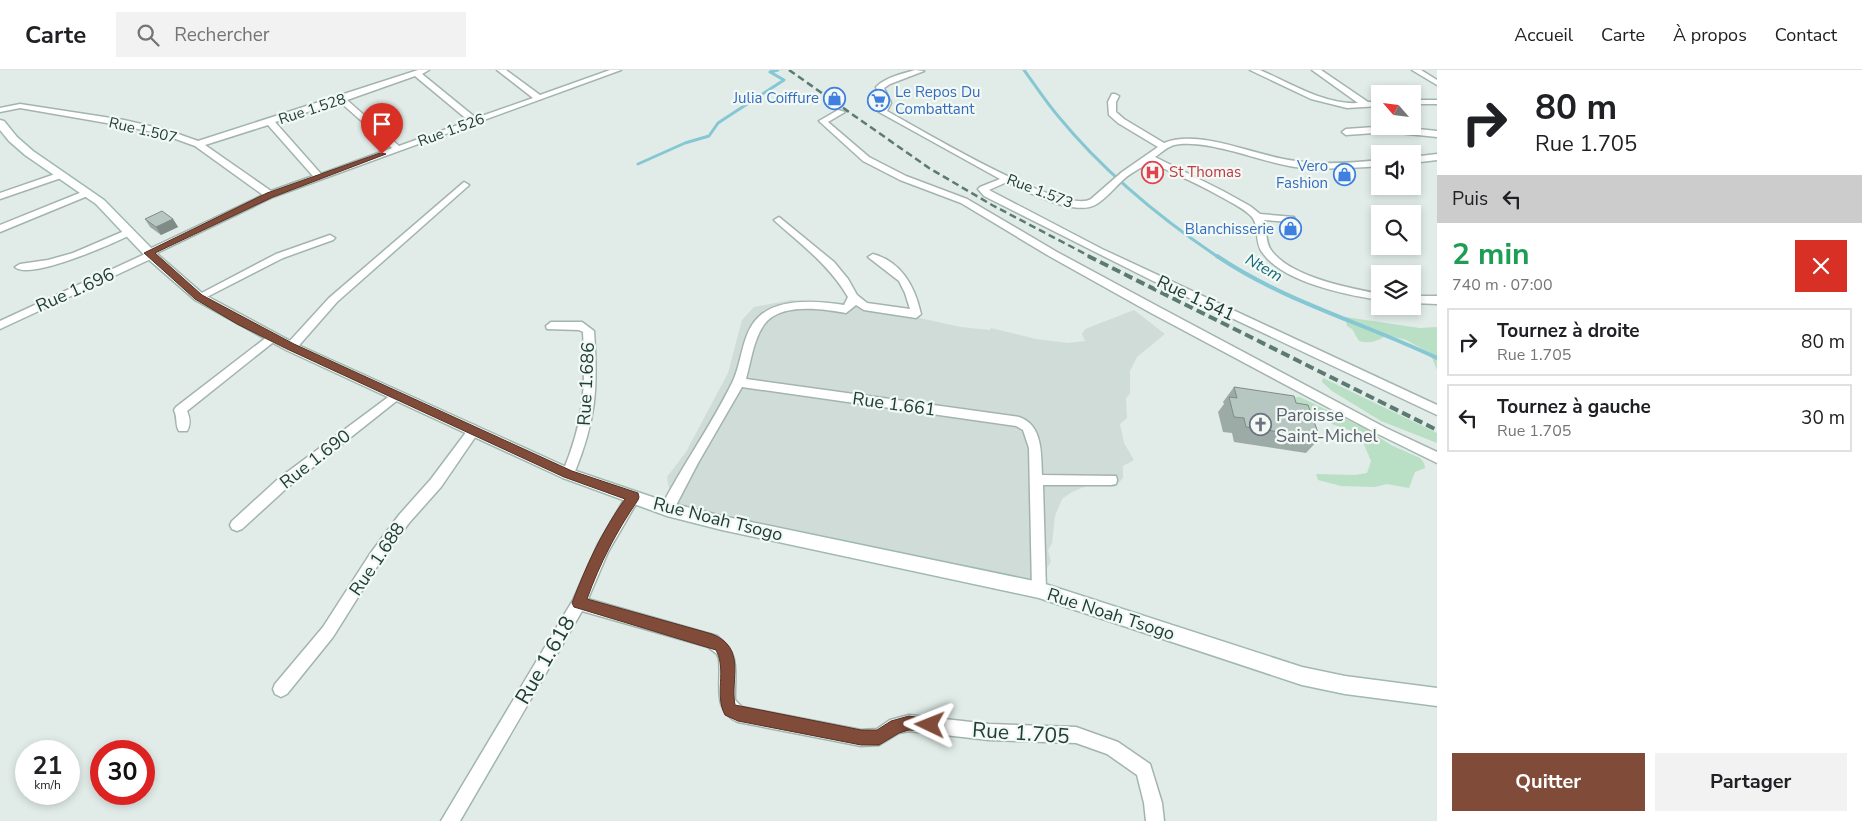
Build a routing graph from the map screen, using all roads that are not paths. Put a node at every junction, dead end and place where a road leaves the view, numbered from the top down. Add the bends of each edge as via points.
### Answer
1 (501, 70) edge
2 (592, 70) edge
3 (617, 70) edge
4 (1254, 70) edge
5 (1316, 70) edge
6 (1416, 70) edge
7 (920, 71) dead end
8 (421, 72) edge
9 (600, 76) junction
10 (1437, 83) edge
11 (1115, 96) dead end
12 (538, 98) junction
13 (341, 99) junction
14 (1421, 102) edge
15 (1437, 102) edge
16 (1365, 104) junction
17 (1371, 104) edge
18 (0, 110) edge
19 (841, 112) dead end
20 (474, 121) junction
21 (270, 122) junction
22 (0, 124) edge
23 (1346, 132) dead end
24 (1437, 134) edge
25 (198, 144) junction
26 (1163, 146) junction
27 (398, 149) junction
28 (1437, 157) edge
29 (1148, 158) junction
30 (1421, 159) edge
31 (1371, 164) edge
32 (62, 175) junction
33 (319, 177) junction
34 (1008, 179) junction
35 (464, 185) dead end
36 (87, 193) junction
37 (270, 195) junction
38 (0, 196) edge
39 (1258, 217) junction
40 (1291, 219) dead end
41 (779, 220) dead end
42 (0, 228) edge
43 (129, 232) junction
44 (330, 238) dead end
45 (150, 254) junction
46 (873, 257) dead end
47 (20, 268) dead end
48 (1371, 295) edge
49 (199, 297) junction
50 (853, 297) junction
51 (1421, 299) edge
52 (1437, 300) edge
53 (0, 325) edge
54 (551, 326) dead end
55 (272, 337) junction
56 (291, 347) junction
57 (739, 382) junction
58 (395, 396) junction
59 (1437, 410) edge
60 (183, 428) dead end
61 (474, 430) junction
62 (1437, 458) edge
63 (568, 474) junction
64 (1037, 480) junction
65 (1111, 480) dead end
66 (633, 497) junction
67 (667, 509) junction
68 (237, 525) dead end
69 (1039, 590) junction
70 (579, 603) junction
71 (281, 689) dead end
72 (1437, 697) edge
73 (450, 821) edge
74 (1155, 821) edge

1 - 12 street
2 - 9 street
3 - 9 street, Rue 1.526
4 - 16 street via 1276,85 1314,97 1347,106
5 - 16 street
6 - 10 street
7 - 34 street, Rue 1.573 via 880,87 887,103 882,108 883,112 979,167
8 - 13 street, Rue 1.528
8 - 20 street
9 - 12 street, Rue 1.526
11 - 26 street via 1112,113
12 - 20 street, Rue 1.526
13 - 21 street, Rue 1.528
13 - 27 street
14 - 15 street
16 - 17 street
18 - 25 street, Rue 1.507 via 20,106 124,123
19 - 62 street via 826,118 824,123 866,159 957,198 1155,310
20 - 27 street, Rue 1.526
21 - 25 street, Rue 1.528
21 - 33 street
22 - 32 main road, Rue Noah Tsogo via 29,153
23 - 24 street via 1389,129
25 - 37 street, Rue 1.507
26 - 29 street, Rue 1.573
26 - 31 street via 1171,142 1196,143 1317,167
27 - 33 street, Rue 1.526
28 - 30 street
29 - 34 street, Rue 1.573 via 1091,204 1084,206 1058,201
29 - 39 street via 1220,192
32 - 36 main road, Rue Noah Tsogo
32 - 38 street
33 - 37 street, Rue 1.526
34 - 59 street, Rue 1.541 via 983,189 1024,214 1160,282
35 - 56 street via 333,300
36 - 42 street
36 - 43 main road, Rue Noah Tsogo
37 - 45 street, Rue 1.526
39 - 40 street
39 - 48 street via 1265,250 1283,265 1312,280
41 - 50 street via 830,264
43 - 45 main road, Rue Noah Tsogo
43 - 47 street via 104,245 40,266
44 - 49 street via 262,264
45 - 49 main road, Rue Noah Tsogo
45 - 53 street, Rue 1.696
46 - 50 street via 901,274 913,296 916,314 864,306
49 - 55 main road, Rue Noah Tsogo
50 - 57 street via 846,309 833,306 790,308 769,315 759,326
51 - 52 street
54 - 63 street, Rue 1.686 via 582,326 588,331 587,420
55 - 56 main road, Rue Noah Tsogo
55 - 60 street via 180,410 184,418
56 - 58 main road, Rue Noah Tsogo
57 - 64 street, Rue 1.661 via 1019,422 1028,427 1032,436
57 - 67 street
58 - 61 main road, Rue Noah Tsogo
58 - 68 street, Rue 1.690 via 283,483
61 - 63 main road, Rue Noah Tsogo
61 - 71 street, Rue 1.688 via 375,558 328,632
63 - 66 main road, Rue Noah Tsogo
64 - 65 street
64 - 69 street, Rue 1.661
66 - 67 main road, Rue Noah Tsogo
66 - 70 street, Rue 1.618 via 613,525
67 - 69 main road, Rue Noah Tsogo
69 - 72 main road, Rue Noah Tsogo via 1302,676
70 - 73 street, Rue 1.618
70 - 74 street, Rue 1.705 via 721,645 728,672 727,704 738,714 861,738 879,737 896,726 909,723 990,732 1076,736 1112,748 1144,770

